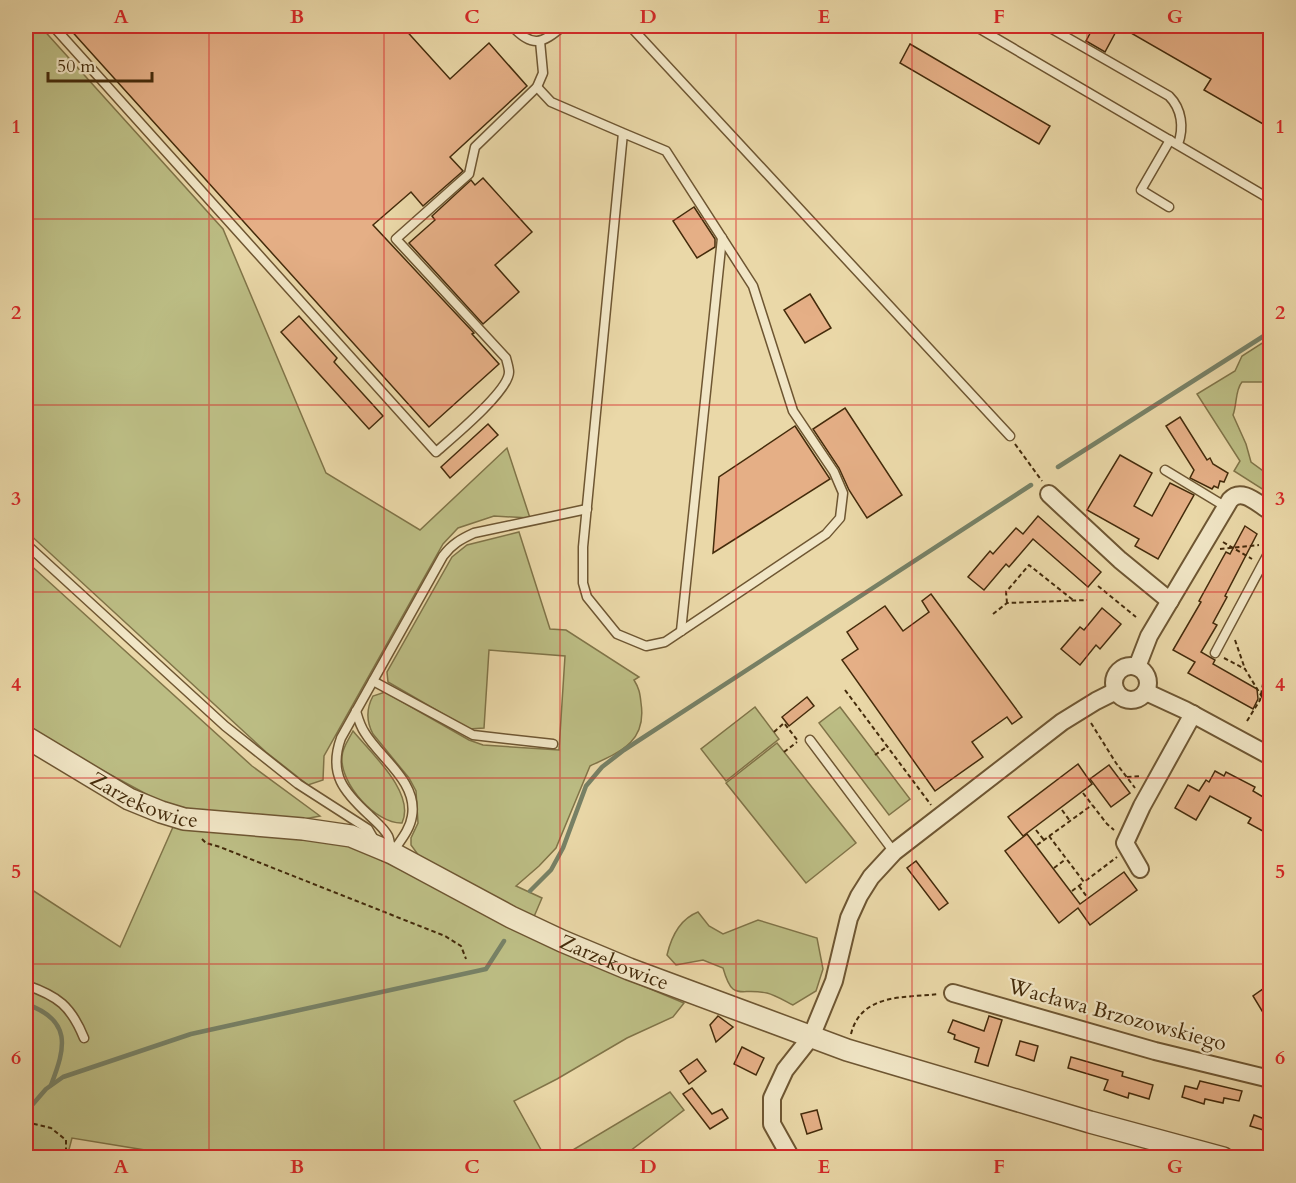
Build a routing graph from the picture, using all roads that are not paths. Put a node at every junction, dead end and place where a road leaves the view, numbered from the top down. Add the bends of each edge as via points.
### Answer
1 (53, 26) edge
2 (512, 26) edge
3 (563, 26) edge
4 (630, 26) edge
5 (975, 26) edge
6 (1047, 26) edge
7 (540, 41) junction
8 (537, 87) junction
9 (622, 133) junction
10 (1174, 142) junction
11 (1270, 199) edge
12 (1169, 207) dead end
13 (722, 237) junction
14 (1010, 436) road end
15 (1165, 470) dead end
16 (1049, 494) road end
17 (1228, 503) junction
18 (588, 509) junction
19 (1270, 511) edge
20 (26, 544) edge
21 (1270, 550) edge
22 (1170, 601) junction
23 (681, 632) junction
24 (1215, 653) road end
25 (1137, 667) junction
26 (373, 681) junction
27 (1116, 691) junction
28 (1146, 692) junction
29 (356, 711) junction
30 (1193, 714) junction
31 (26, 737) edge
32 (810, 740) road end
33 (553, 744) dead end
34 (1270, 756) edge
35 (894, 852) junction
36 (392, 853) junction
37 (1140, 869) dead end
38 (26, 985) edge
39 (953, 993) road end
40 (811, 1037) junction
41 (84, 1038) dead end
42 (1270, 1079) edge
43 (791, 1158) edge
44 (1223, 1158) edge

1 - 8 lane via 436,452 488,405 506,384 509,373 506,358 396,239 469,174 475,147
2 - 7 lane via 529,39
3 - 7 lane
4 - 14 lane
5 - 10 lane
6 - 10 lane via 1169,96 1179,112 1181,136
7 - 8 lane via 543,73
8 - 9 lane via 551,102
9 - 13 lane via 666,151
9 - 18 lane
10 - 11 lane
10 - 12 lane via 1141,190
13 - 23 lane
13 - 23 lane via 753,286 793,411 834,472 843,493 840,518 826,534
15 - 17 lane
16 - 22 street
17 - 19 street via 1234,496 1243,495
17 - 22 street
18 - 23 lane via 583,547 587,597 617,634 646,646 665,642
18 - 26 lane via 474,533 451,545
20 - 36 lane via 225,726 298,784 368,829 375,841
21 - 24 lane
22 - 25 street via 1149,636
25 - 27 street via 1128,666 1118,673
25 - 28 street via 1146,675
26 - 29 lane
26 - 33 lane via 473,735
27 - 28 street via 1134,700
27 - 35 street via 1057,725
28 - 30 street
29 - 36 lane via 364,732 406,785 411,798 412,815 406,833
29 - 36 lane via 341,738 336,766 349,796 383,829
30 - 34 street
30 - 37 street via 1142,806 1128,843
31 - 36 street, Zarzekowice via 129,799 161,812 184,819 351,836
32 - 35 lane
35 - 40 street via 871,877 849,918 834,981
36 - 40 street, Zarzekowice via 562,941
38 - 41 lane via 62,1002 76,1018
39 - 42 street, Wacława Brzozowskiego via 1155,1051
40 - 43 street via 786,1070 772,1098 772,1124
40 - 44 street, Zarzekowice

